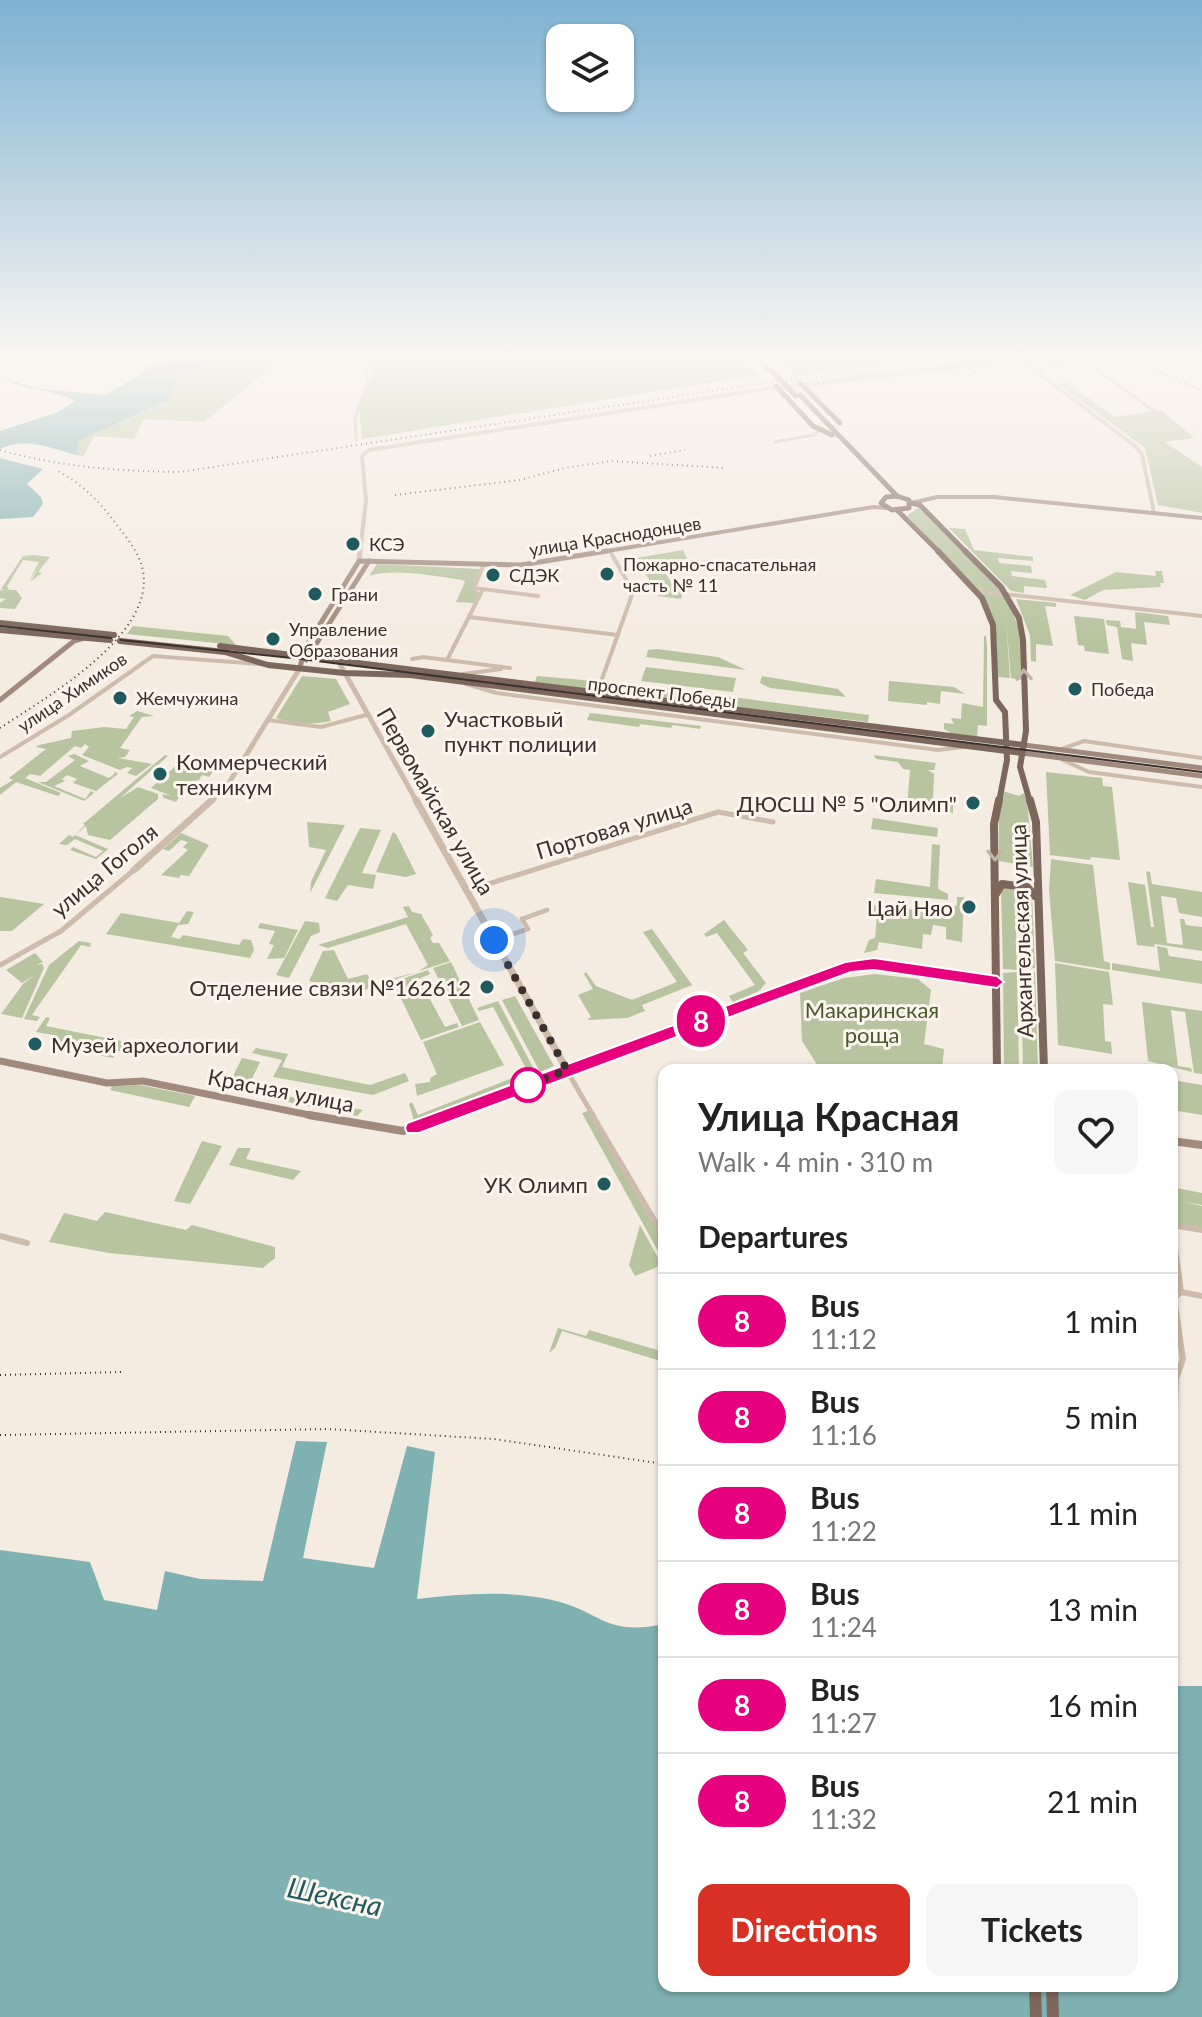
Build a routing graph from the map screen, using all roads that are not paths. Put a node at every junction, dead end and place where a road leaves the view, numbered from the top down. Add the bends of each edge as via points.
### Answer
1 (360, 449) edge
2 (378, 449) edge
3 (848, 449) edge
4 (849, 449) edge
5 (1136, 449) edge
6 (363, 454) junction
7 (897, 496) junction
8 (884, 499) junction
9 (908, 500) junction
10 (873, 507) junction
11 (887, 508) junction
12 (898, 511) junction
13 (1154, 513) junction
14 (1202, 518) edge
15 (610, 551) junction
16 (359, 561) junction
17 (369, 561) junction
18 (483, 566) junction
19 (483, 589) junction
20 (977, 591) junction
21 (1007, 595) junction
22 (538, 596) dead end
23 (327, 613) junction
24 (336, 614) junction
25 (1202, 616) edge
26 (469, 617) junction
27 (0, 623) edge
28 (0, 630) edge
29 (618, 635) junction
30 (65, 636) junction
31 (84, 638) junction
32 (70, 645) junction
33 (225, 652) junction
34 (306, 656) junction
35 (337, 659) junction
36 (412, 659) dead end
37 (447, 660) junction
38 (219, 661) junction
39 (268, 665) junction
40 (480, 665) junction
41 (300, 668) junction
42 (477, 672) junction
43 (344, 673) junction
44 (460, 678) junction
45 (602, 679) dead end
46 (0, 700) edge
47 (366, 715) junction
48 (268, 720) junction
49 (771, 720) junction
50 (753, 725) junction
51 (1006, 728) junction
52 (1026, 731) junction
53 (971, 746) junction
54 (1006, 747) junction
55 (1023, 749) junction
56 (1059, 754) junction
57 (0, 757) edge
58 (1201, 758) edge
59 (1185, 766) junction
60 (1202, 768) edge
61 (1202, 776) edge
62 (1003, 777) junction
63 (1024, 782) junction
64 (1202, 787) edge
65 (773, 822) dead end
66 (134, 870) joint
67 (466, 891) junction
68 (995, 897) junction
69 (1038, 905) junction
70 (547, 910) dead end
71 (494, 940) junction
72 (0, 965) edge
73 (997, 982) junction
74 (0, 1061) edge
75 (997, 1064) edge
76 (1044, 1064) edge
77 (567, 1070) junction
78 (1178, 1142) edge
79 (1202, 1145) edge
80 (1178, 1226) edge
81 (658, 1227) edge
82 (1202, 1230) edge
83 (0, 1236) edge
84 (27, 1243) dead end
85 (1178, 1274) edge
86 (1181, 1292) junction
87 (1178, 1294) edge
88 (1202, 1296) edge
89 (1178, 1328) edge
90 (1178, 1373) edge
91 (1035, 1992) edge
92 (1052, 1992) edge
93 (1036, 2017) edge
94 (1053, 2017) edge

1 - 6 street, улица Гоголя
2 - 6 street
3 - 8 main road via 884,488
4 - 7 main road
5 - 13 street via 1142,454
6 - 16 street, улица Гоголя via 366,500
7 - 8 main road
7 - 9 main road
8 - 10 main road, улица Краснодонцев
8 - 11 main road
9 - 12 main road via 909,508
9 - 13 main road via 987,496
9 - 21 main road, Архангельская улица via 920,505
10 - 11 main road, улица Краснодонцев
10 - 15 main road, улица Краснодонцев
11 - 12 main road
12 - 20 main road, Архангельская улица
13 - 14 main road
15 - 18 main road, улица Краснодонцев
15 - 29 street via 633,592
16 - 17 main road, улица Краснодонцев
16 - 23 main road, улица Гоголя
17 - 18 main road, улица Краснодонцев
17 - 24 main road, улица Гоголя
18 - 19 street via 474,588
19 - 22 street
19 - 26 street
20 - 21 street
20 - 51 main road, Архангельская улица via 993,625 996,700 1005,712
21 - 25 street
52 -> 21 main road, Архангельская улица via 1021,627
23 - 24 main road
23 - 34 main road, улица Гоголя
24 - 34 main road, улица Гоголя
26 - 29 street
26 - 37 street
27 - 31 main road via 112,638
28 - 30 main road
29 - 45 street
30 - 31 main road
30 - 32 main road
31 - 32 main road
32 - 46 main road
33 - 34 main road, проспект Победы via 122,639
33 - 38 street via 227,657
33 - 39 main road, проспект Победы
34 - 35 main road, проспект Победы
34 - 41 main road, улица Гоголя
35 - 43 street, Первомайская улица
35 - 44 main road, проспект Победы
36 - 37 street
37 - 40 street
38 - 39 street
38 - 57 street, улица Химиков via 162,655 146,659
39 - 41 main road, проспект Победы
40 - 42 street
40 - 42 street via 510,668
41 - 43 main road, проспект Победы
41 - 48 street, улица Гоголя
42 - 44 street
43 - 44 main road, проспект Победы
43 - 47 street, Первомайская улица
44 - 49 main road, проспект Победы
44 - 50 street via 497,693
44 - 54 main road, проспект Победы
47 - 48 street via 321,727
47 - 67 street, Первомайская улица
48 - 66 street, улица Гоголя via 227,786
49 - 50 street
49 - 53 main road, проспект Победы
50 - 53 street via 938,750
51 - 52 main road
51 - 54 main road, Архангельская улица
52 - 55 main road, Архангельская улица
53 - 54 main road, проспект Победы
54 - 55 main road, проспект Победы
54 - 62 main road, Архангельская улица
55 - 56 main road, проспект Победы
55 - 63 main road, Архангельская улица
56 - 58 street via 1084,741
56 - 59 main road, проспект Победы
56 - 61 main road, проспект Победы
56 - 64 street via 1089,772
58 - 59 street
59 - 60 main road, проспект Победы
62 - 63 main road
62 -> 68 main road, Архангельская улица via 995,814
63 - 69 main road, Архангельская улица via 1036,822
65 - 67 street, Портовая улица via 718,812
66 - 72 street, улица Гоголя via 61,931
67 - 71 street, Первомайская улица
68 - 69 main road via 1002,884 1024,885 1034,892
68 - 73 main road, Архангельская улица
69 - 76 main road, Архангельская улица
70 - 71 street via 522,919 528,929
71 - 77 street, Первомайская улица
73 - 75 main road, Архангельская улица
73 - 77 main road via 857,965
74 - 77 main road, Красная улица via 107,1083 143,1081 380,1129 413,1128
77 - 81 street, Первомайская улица
78 - 79 main road
80 - 82 street
83 - 84 street
85 - 86 street
86 - 87 street
86 - 88 street
89 - 90 street via 1183,1359
91 - 93 main road
92 - 94 main road

